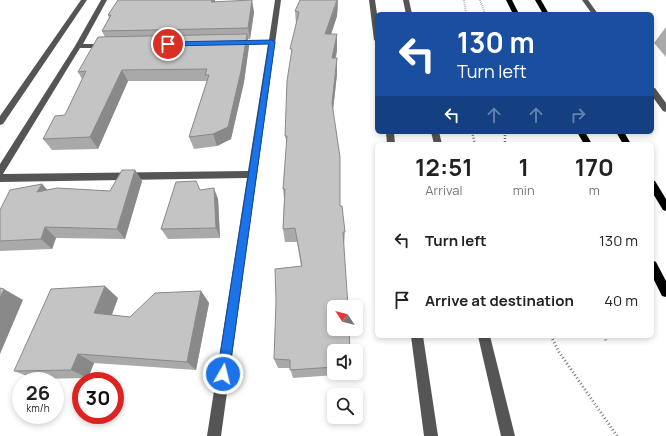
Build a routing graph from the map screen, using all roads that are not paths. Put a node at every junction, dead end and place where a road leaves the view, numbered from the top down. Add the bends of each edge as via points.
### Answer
1 (84, 0) edge
2 (104, 0) edge
3 (278, 0) edge
4 (372, 0) edge
5 (406, 0) edge
6 (509, 0) edge
7 (538, 0) edge
8 (585, 0) edge
9 (409, 12) edge
10 (515, 12) edge
11 (545, 12) edge
12 (594, 12) edge
13 (375, 24) edge
14 (272, 42) junction
15 (226, 43) edge
16 (117, 45) edge
17 (78, 46) junction
18 (654, 93) edge
19 (666, 109) edge
20 (0, 122) edge
21 (0, 172) edge
22 (253, 174) junction
23 (0, 178) edge
24 (654, 187) edge
25 (666, 207) edge
26 (654, 269) edge
27 (666, 292) edge
28 (417, 338) edge
29 (484, 338) edge
30 (214, 436) edge
31 (431, 436) edge
32 (508, 436) edge

1 - 20 street
2 - 17 street
3 - 14 street
4 - 13 street
5 - 9 street
6 - 10 main road
7 - 11 main road
8 - 12 street
14 - 15 street
14 - 22 street
16 - 17 street
17 - 21 street
18 - 19 street
22 - 23 street
22 - 30 street
24 - 25 main road
26 - 27 main road
28 - 31 street
29 - 32 street

